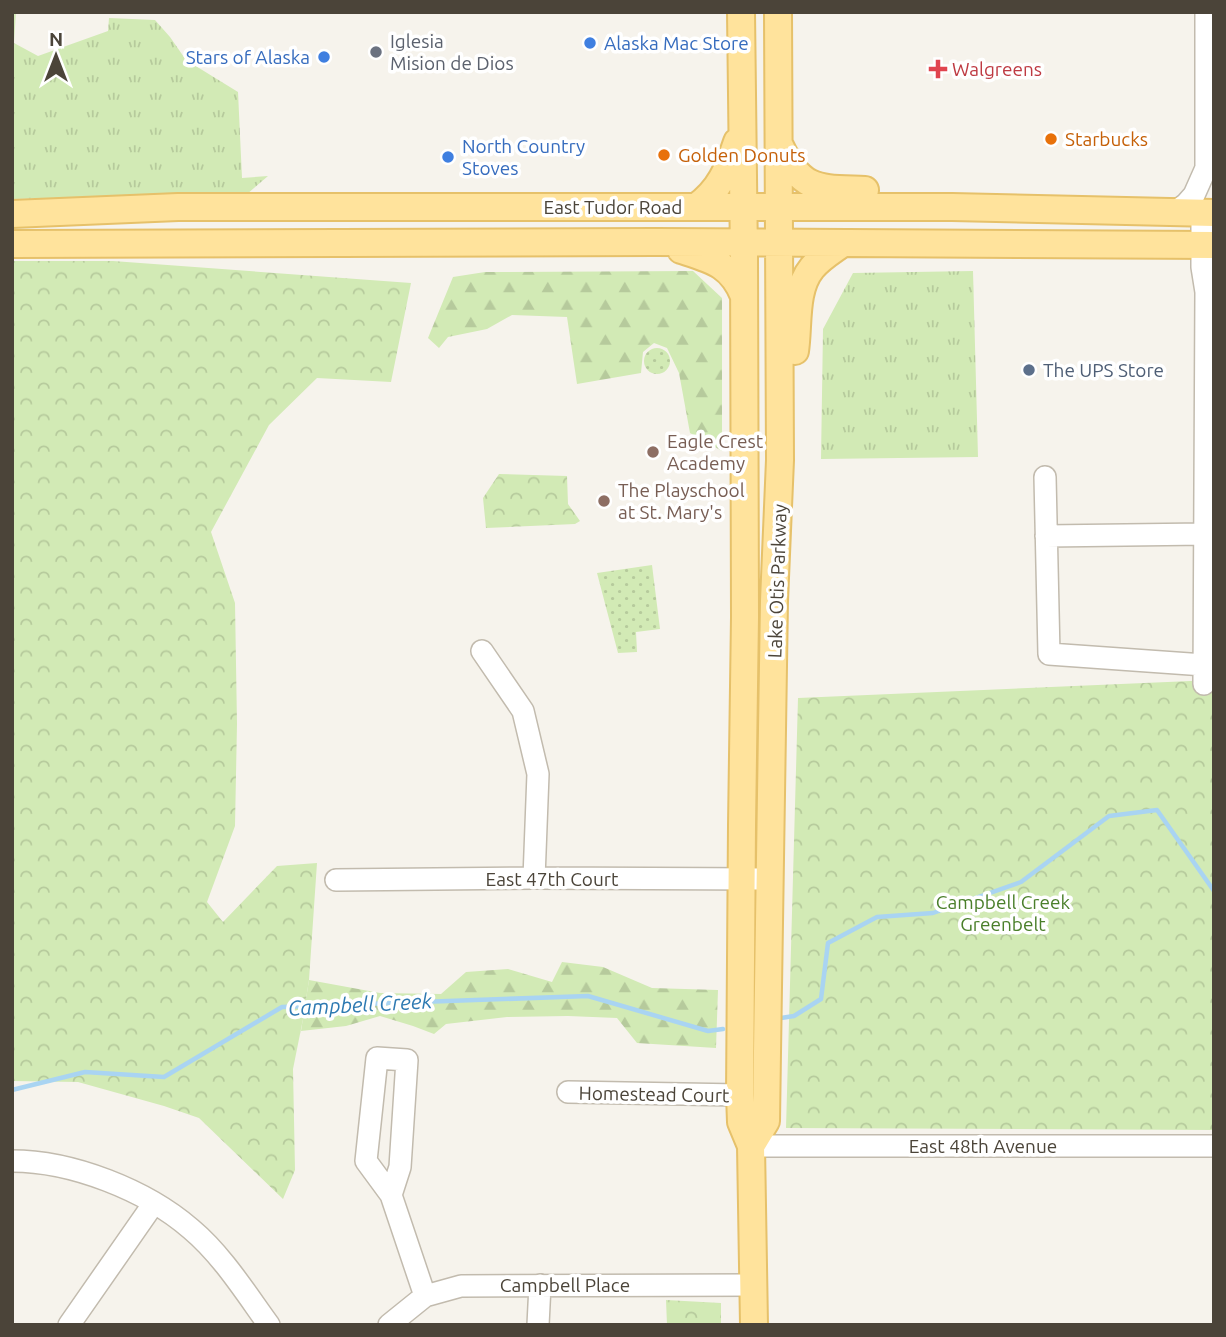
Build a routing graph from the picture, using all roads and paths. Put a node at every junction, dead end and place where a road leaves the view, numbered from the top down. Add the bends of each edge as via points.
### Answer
1 (741, 12) edge
2 (778, 12) edge
3 (1206, 12) edge
4 (743, 122) junction
5 (780, 146) junction
6 (1206, 168) junction
7 (1210, 205) edge
8 (696, 207) junction
9 (743, 207) junction
10 (780, 207) junction
11 (952, 207) junction
12 (1175, 212) junction
13 (12, 214) edge
14 (655, 242) junction
15 (744, 243) junction
16 (780, 243) junction
17 (843, 243) junction
18 (12, 244) edge
19 (1208, 245) edge
20 (1210, 282) edge
21 (744, 296) junction
22 (780, 403) junction
23 (1045, 477) dead end
24 (1205, 534) junction
25 (1046, 536) junction
26 (482, 651) dead end
27 (534, 878) junction
28 (741, 878) junction
29 (769, 879) junction
30 (335, 880) dead end
31 (568, 1092) dead end
32 (740, 1095) junction
33 (751, 1146) junction
34 (1214, 1146) edge
35 (12, 1161) edge
36 (391, 1195) junction
37 (154, 1203) junction
38 (540, 1285) junction
39 (753, 1285) junction
40 (425, 1296) junction
41 (69, 1325) edge
42 (269, 1325) edge
43 (389, 1325) edge
44 (538, 1325) edge
45 (754, 1325) edge

1 - 4 main road, Lake Otis Parkway
2 - 5 main road, Lake Otis Parkway
3 - 6 street
4 - 8 main road via 721,183
4 - 9 main road, Lake Otis Parkway
5 - 10 main road, Lake Otis Parkway
5 - 11 main road via 798,175 815,186 890,192
6 - 7 street
6 - 12 street via 1194,195
7 - 12 main road, East Tudor Road
7 - 19 street
8 - 9 main road, East Tudor Road
8 - 13 main road, East Tudor Road via 178,206
9 - 10 main road, East Tudor Road
9 - 15 main road, Lake Otis Parkway
10 - 11 main road, East Tudor Road
10 - 16 main road, Lake Otis Parkway
11 - 12 main road, East Tudor Road
14 - 15 main road, East Tudor Road
14 - 18 main road, East Tudor Road
14 - 21 main road via 721,265
15 - 16 main road, East Tudor Road
15 - 21 main road, Lake Otis Parkway
16 - 17 main road, East Tudor Road
16 - 22 main road, Lake Otis Parkway
17 - 19 main road, East Tudor Road
17 - 22 main road via 818,261 804,281 793,363
19 - 20 street via 1202,267
20 - 24 street
21 - 28 main road, Lake Otis Parkway
22 - 29 main road, Lake Otis Parkway
23 - 25 street
24 - 25 street
24 - 25 street via 1204,674 1049,654
26 - 27 street via 523,711 538,774
27 - 28 street, East 47th Court
27 - 30 street, East 47th Court
28 - 29 street, East 47th Court
28 - 32 main road, Lake Otis Parkway
29 - 33 main road, Lake Otis Parkway via 765,1121
31 - 32 street, Homestead Court
32 - 33 main road, Lake Otis Parkway via 741,1122
33 - 34 street, East 48th Avenue
33 - 39 main road, Lake Otis Parkway
35 - 37 street via 85,1174
36 - 36 street via 401,1167 407,1060 377,1058 366,1161
36 - 40 street
37 - 41 street
37 - 42 street via 192,1230
38 - 39 street, Campbell Place
38 - 40 street, Campbell Place via 461,1286
38 - 44 street
39 - 45 main road, Lake Otis Parkway
40 - 43 street, Campbell Place

